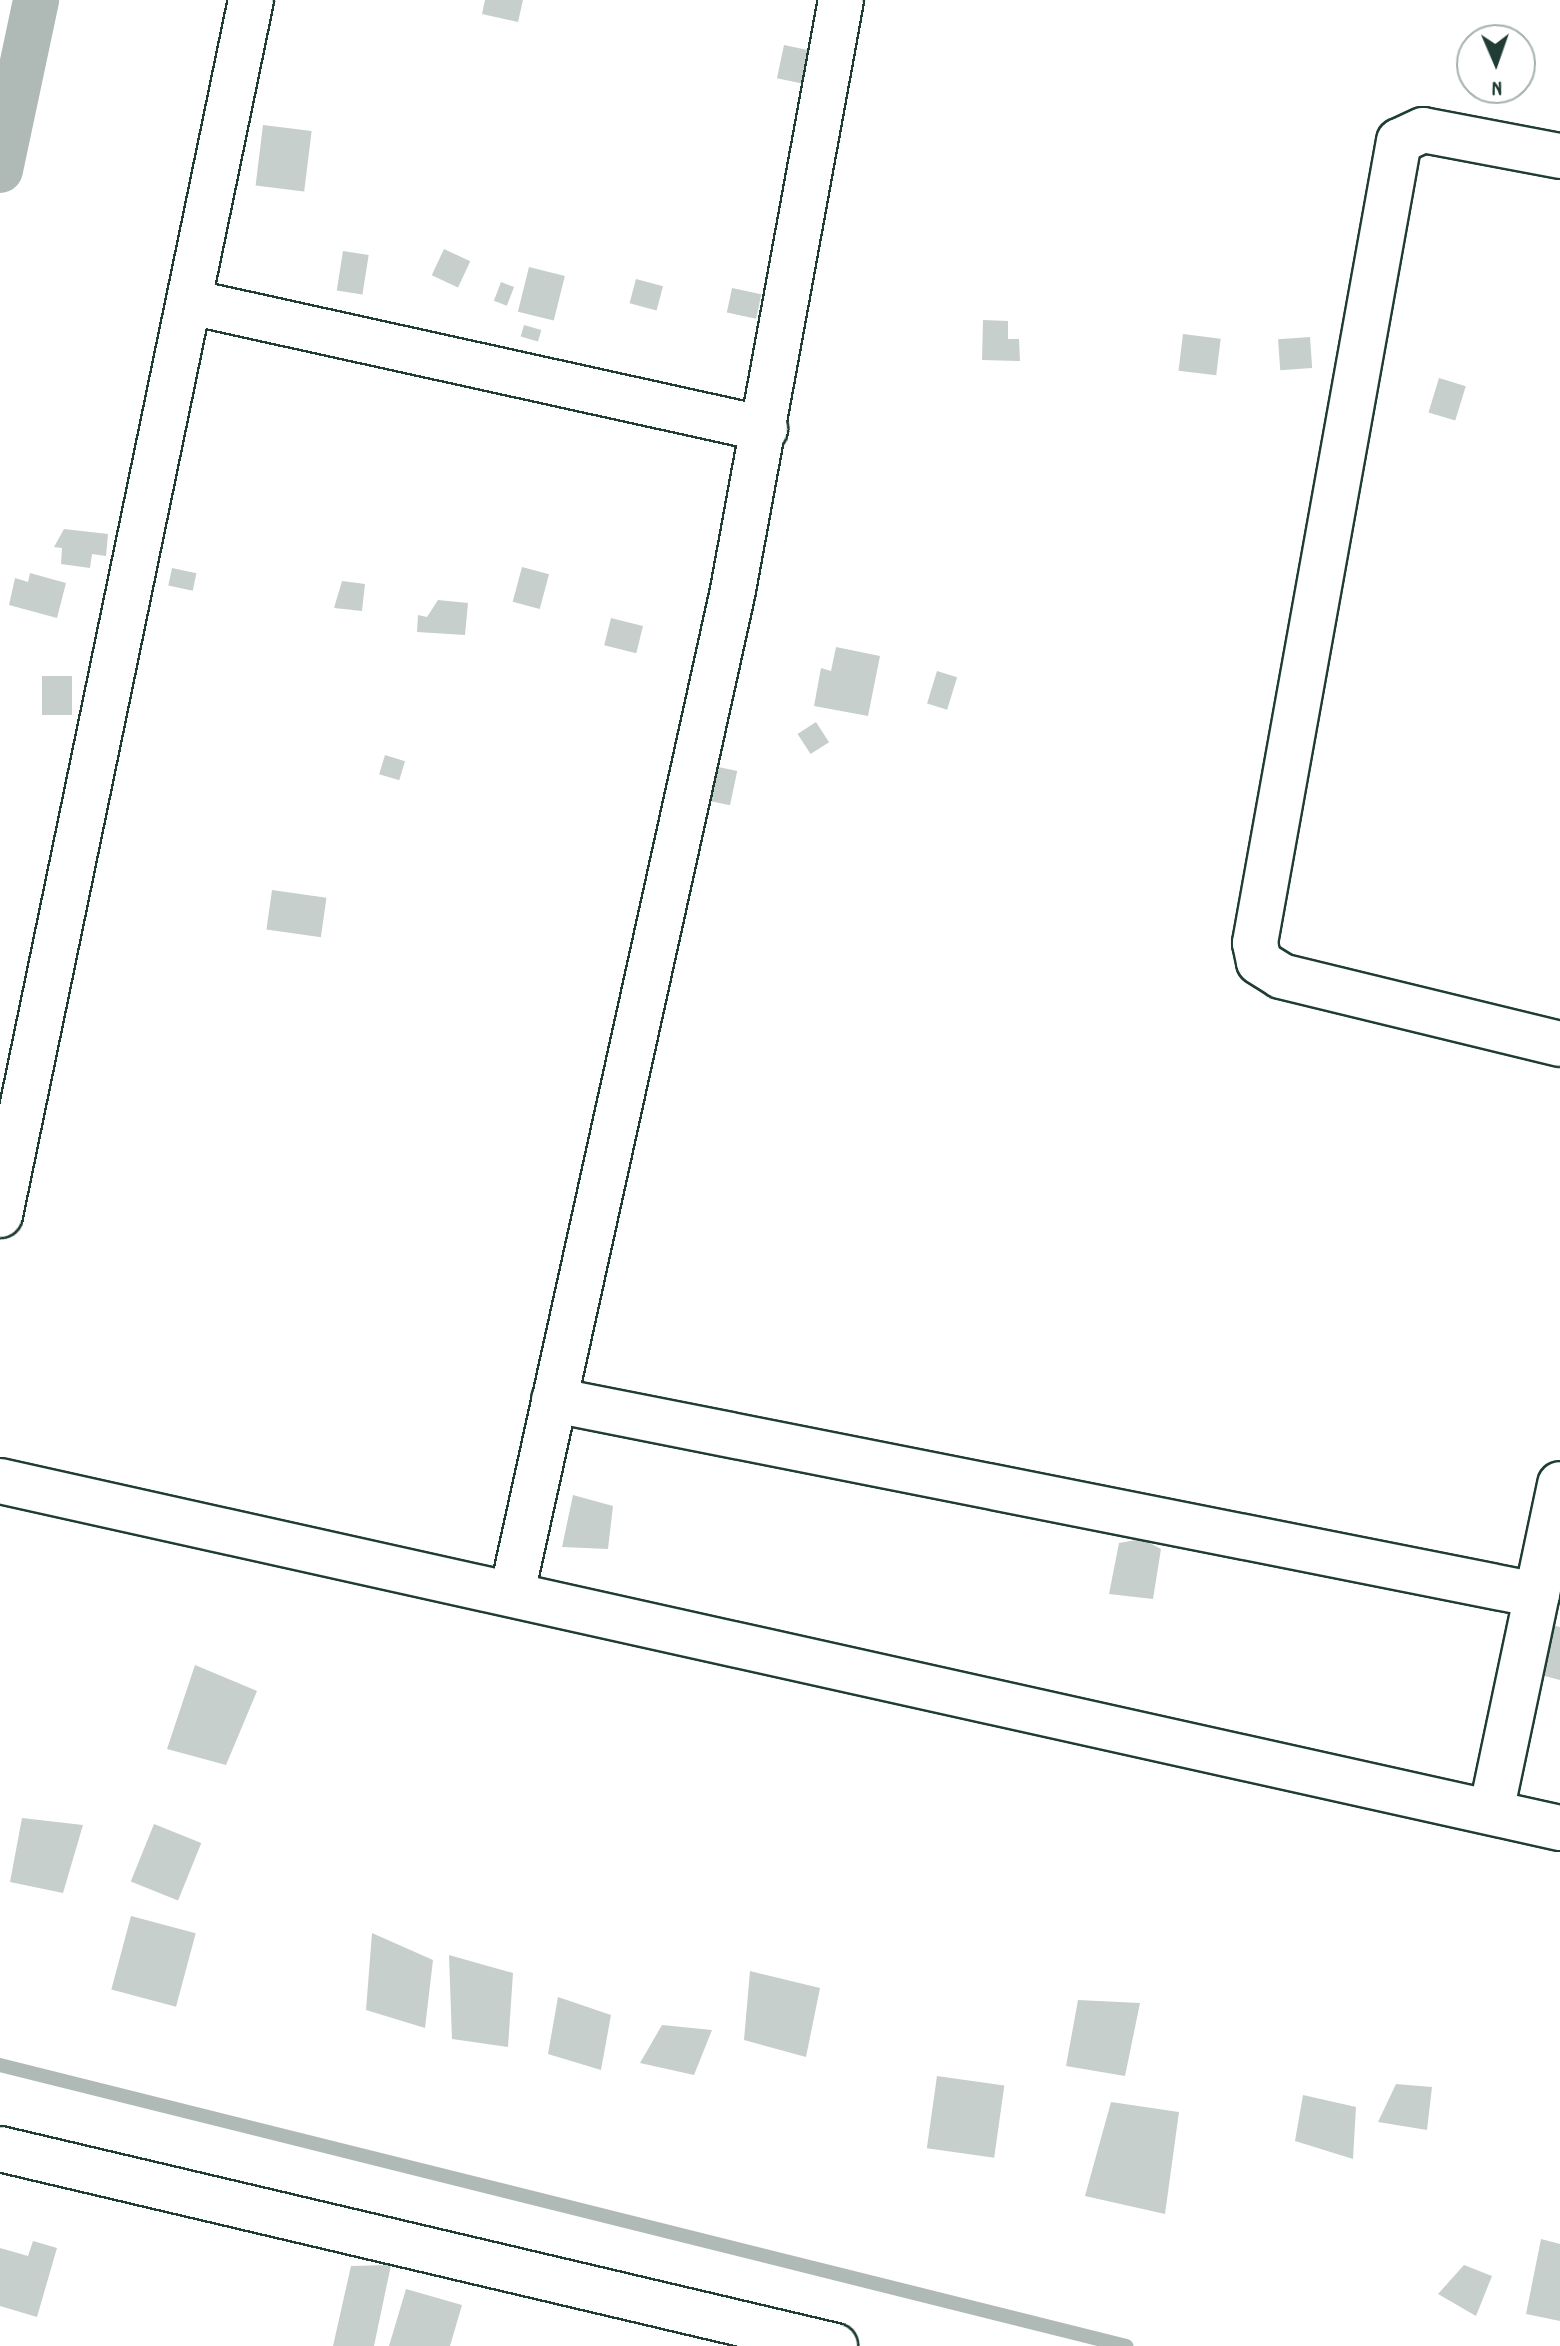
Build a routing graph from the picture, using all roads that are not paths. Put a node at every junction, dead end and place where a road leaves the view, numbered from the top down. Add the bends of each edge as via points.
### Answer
1 (251, 0) edge
2 (841, 0) edge
3 (1560, 156) edge
4 (190, 302) junction
5 (765, 429) junction
6 (1560, 1044) edge
7 (0, 1215) edge
8 (554, 1400) junction
9 (0, 1481) edge
10 (1560, 1484) edge
11 (512, 1593) junction
12 (1537, 1595) junction
13 (1491, 1812) junction
14 (1560, 1828) edge
15 (0, 2149) edge
16 (835, 2346) edge

1 - 4 street
2 - 5 street
3 - 6 street via 1423,130 1399,141 1255,943 1259,962 1281,976
4 - 5 street
4 - 7 street
5 - 8 street
8 - 11 street
8 - 12 street
9 - 11 street
10 - 12 street
11 - 13 street
12 - 13 street
13 - 14 street
15 - 16 street

